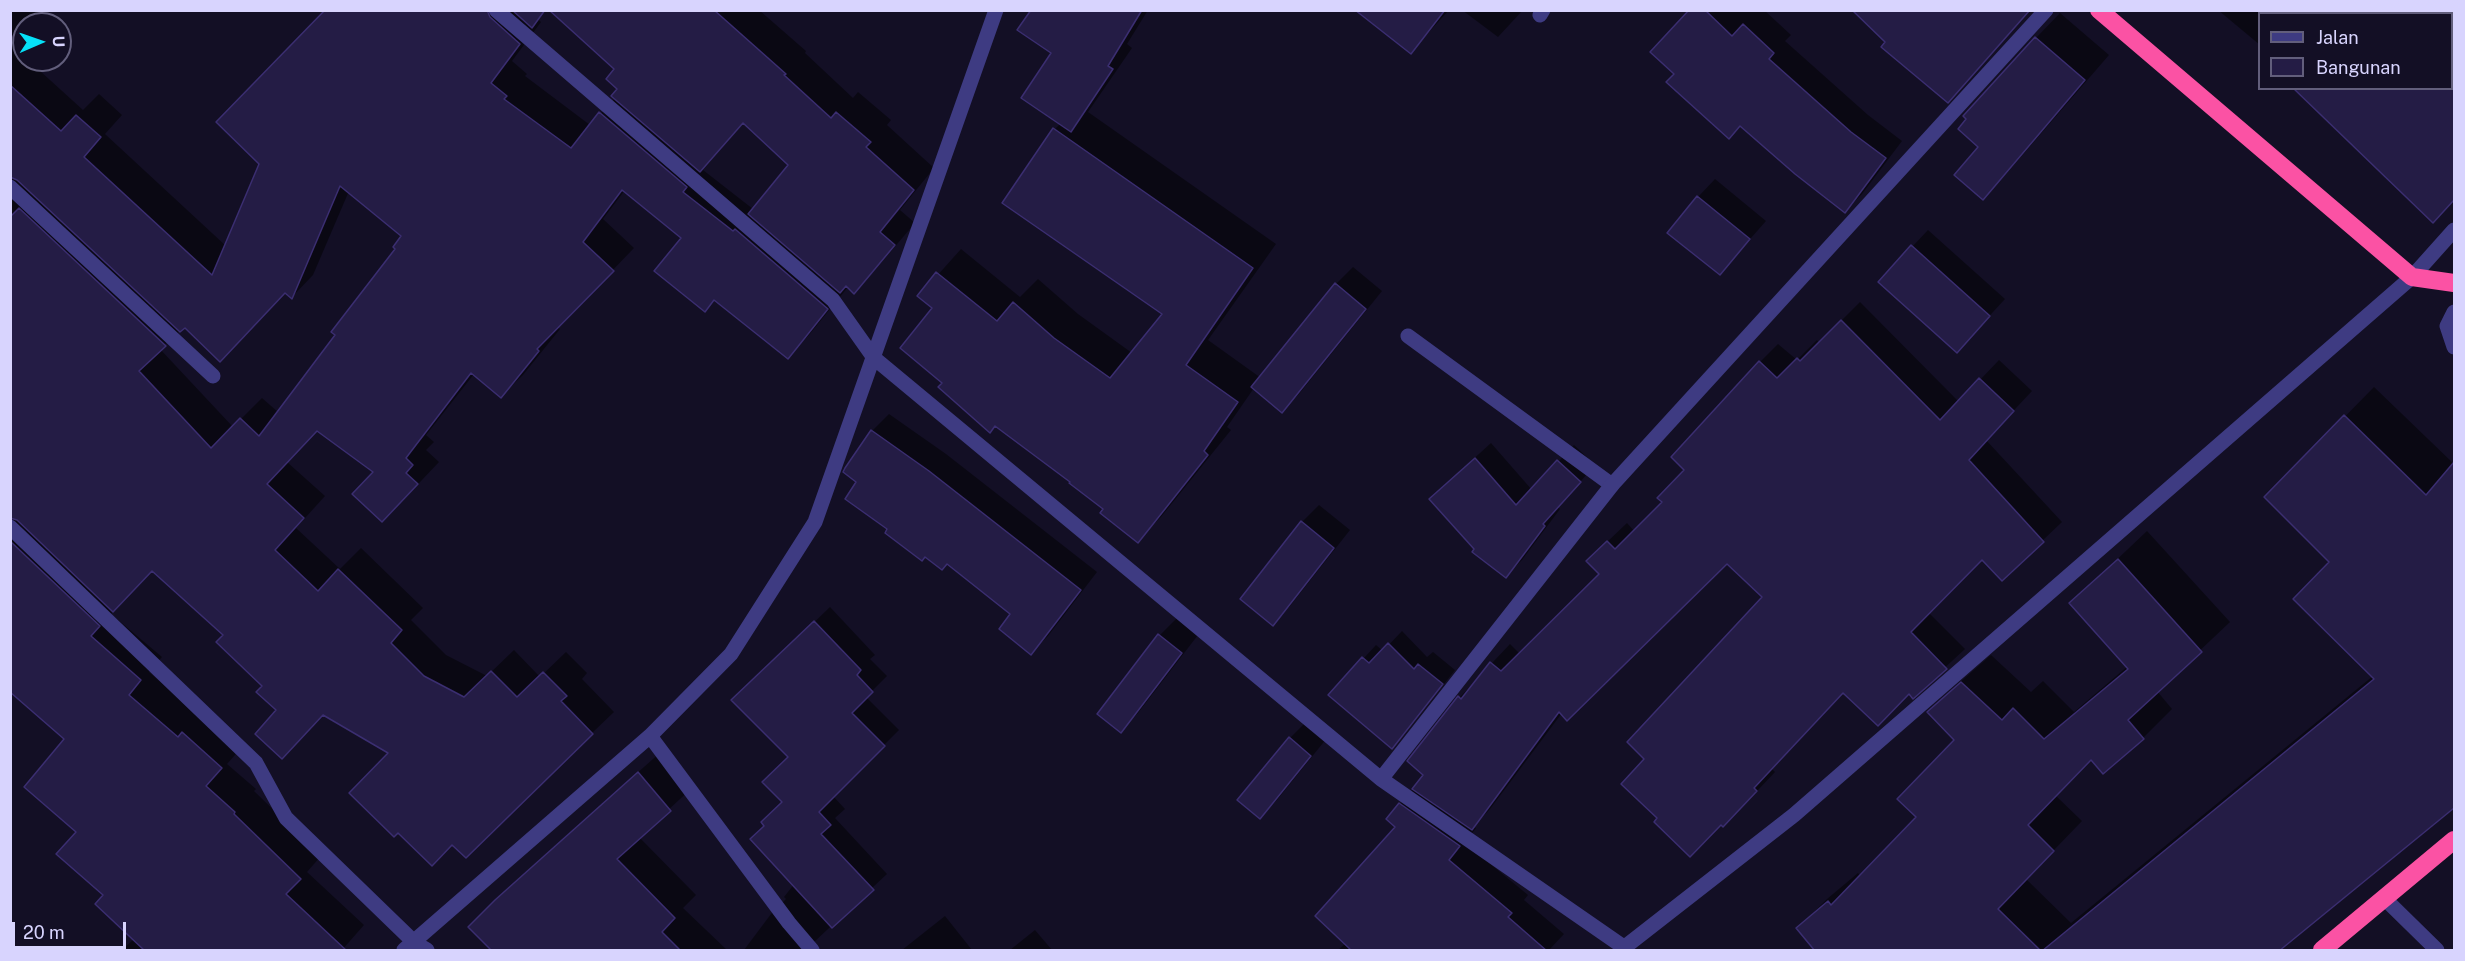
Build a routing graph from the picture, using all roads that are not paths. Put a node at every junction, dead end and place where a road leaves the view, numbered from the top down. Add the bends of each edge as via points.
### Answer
1 (496, 10) edge
2 (996, 10) edge
3 (2046, 10) edge
4 (2099, 10) edge
5 (10, 187) edge
6 (2454, 230) edge
7 (2412, 277) junction
8 (2454, 283) edge
9 (2454, 312) edge
10 (1408, 336) dead end
11 (2454, 347) edge
12 (874, 358) junction
13 (213, 376) dead end
14 (1612, 485) junction
15 (10, 527) edge
16 (650, 736) junction
17 (1381, 779) junction
18 (2454, 840) edge
19 (2385, 899) junction
20 (416, 948) edge
21 (1623, 949) edge
22 (812, 951) edge
23 (2322, 951) edge
24 (2437, 951) edge

1 - 12 street via 833,300
2 - 12 street
3 - 14 street
4 - 7 highway
5 - 13 street
6 - 7 street
7 - 8 highway
7 - 21 street via 1794,815
9 - 11 street via 2447,326
10 - 14 street
12 - 16 street via 814,522 731,654
12 - 17 street
14 - 17 street
15 - 20 street via 256,763 286,818
16 - 20 street
16 - 22 street
17 - 21 street
18 - 19 highway
19 - 23 highway
19 - 24 street

